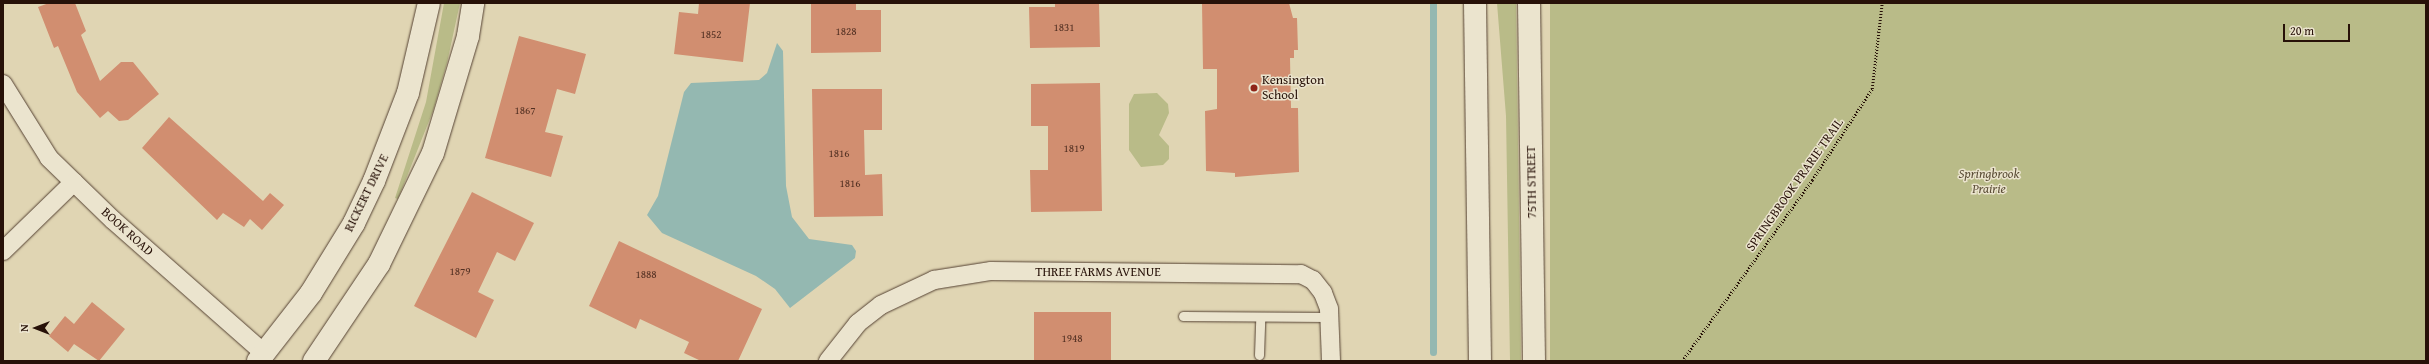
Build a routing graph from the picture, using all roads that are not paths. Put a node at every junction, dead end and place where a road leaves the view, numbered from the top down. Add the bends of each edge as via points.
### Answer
1 (429, 3) edge
2 (473, 3) edge
3 (1475, 3) edge
4 (1529, 3) edge
5 (3, 84) edge
6 (74, 182) junction
7 (3, 251) edge
8 (1183, 316) dead end
9 (1260, 317) junction
10 (1329, 317) junction
11 (1259, 355) dead end
12 (265, 359) edge
13 (314, 361) edge
14 (828, 361) edge
15 (1331, 361) edge
16 (1480, 361) edge
17 (1534, 361) edge

1 - 12 street, RICKERT DRIVE via 408,93 374,181 354,223 311,293
2 - 13 street via 460,64 433,153 379,264
3 - 16 street
4 - 17 street, 75TH STREET
5 - 6 street, BOOK ROAD via 49,158
6 - 7 street
6 - 12 street, BOOK ROAD
8 - 9 lane
9 - 10 lane
9 - 11 lane
10 - 14 street, THREE FARMS AVENUE via 1323,293 1313,280 1290,272 991,271 934,280 881,305 858,323
10 - 15 street, THREE FARMS AVENUE

